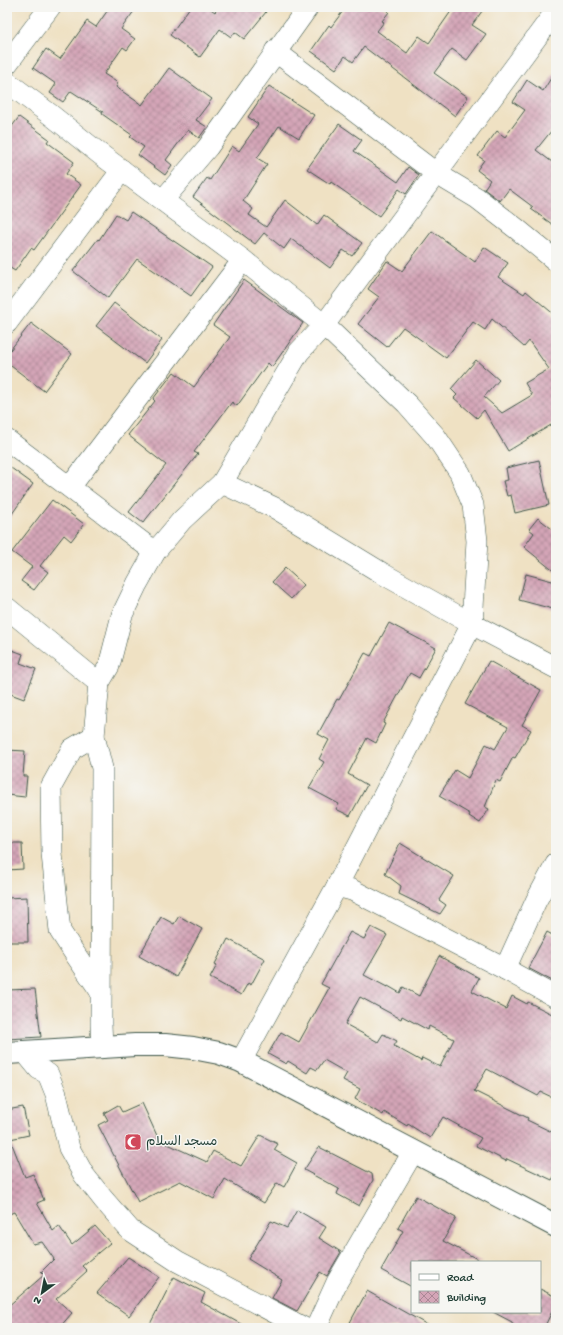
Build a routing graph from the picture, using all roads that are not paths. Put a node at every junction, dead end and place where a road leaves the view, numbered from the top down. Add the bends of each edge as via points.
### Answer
1 (50, 7) edge
2 (308, 7) edge
3 (555, 13) edge
4 (276, 51) junction
5 (7, 64) edge
6 (7, 82) edge
7 (122, 170) junction
8 (437, 174) junction
9 (163, 200) junction
10 (243, 260) junction
11 (556, 261) edge
12 (7, 323) edge
13 (324, 325) junction
14 (7, 440) edge
15 (222, 483) junction
16 (70, 487) junction
17 (155, 552) junction
18 (7, 608) edge
19 (472, 624) junction
20 (556, 668) edge
21 (100, 683) junction
22 (94, 736) junction
23 (556, 864) edge
24 (337, 886) junction
25 (504, 969) junction
26 (101, 992) junction
27 (556, 997) edge
28 (102, 1047) junction
29 (16, 1052) edge
30 (241, 1061) junction
31 (413, 1152) junction
32 (556, 1226) edge
33 (304, 1328) edge
34 (316, 1328) edge

1 - 5 street
2 - 4 street
3 - 8 street
4 - 8 street
4 - 9 street via 208,147
6 - 7 street
7 - 9 street
7 - 12 street
8 - 11 street via 477,198
8 - 13 street
9 - 10 street
10 - 13 street
10 - 16 street
13 - 15 street via 299,352
13 - 19 street via 407,404 436,437 460,473 473,505 477,541
14 - 16 street
15 - 17 street via 182,520
15 - 19 street via 277,509
16 - 17 street
17 - 21 street via 122,615 109,666
18 - 21 street
19 - 20 street
19 - 24 street
21 - 22 street
22 - 26 street via 102,768
22 - 26 street via 72,749 51,787 52,854 60,931
23 - 25 street
24 - 25 street via 352,890
24 - 30 street
25 - 27 street
26 - 28 street
28 - 29 main road
28 - 30 main road via 165,1045 219,1053
29 - 33 street via 48,1074 56,1094 69,1148 84,1175 130,1230 177,1261
30 - 31 main road
31 - 32 main road
31 - 34 street via 337,1282

